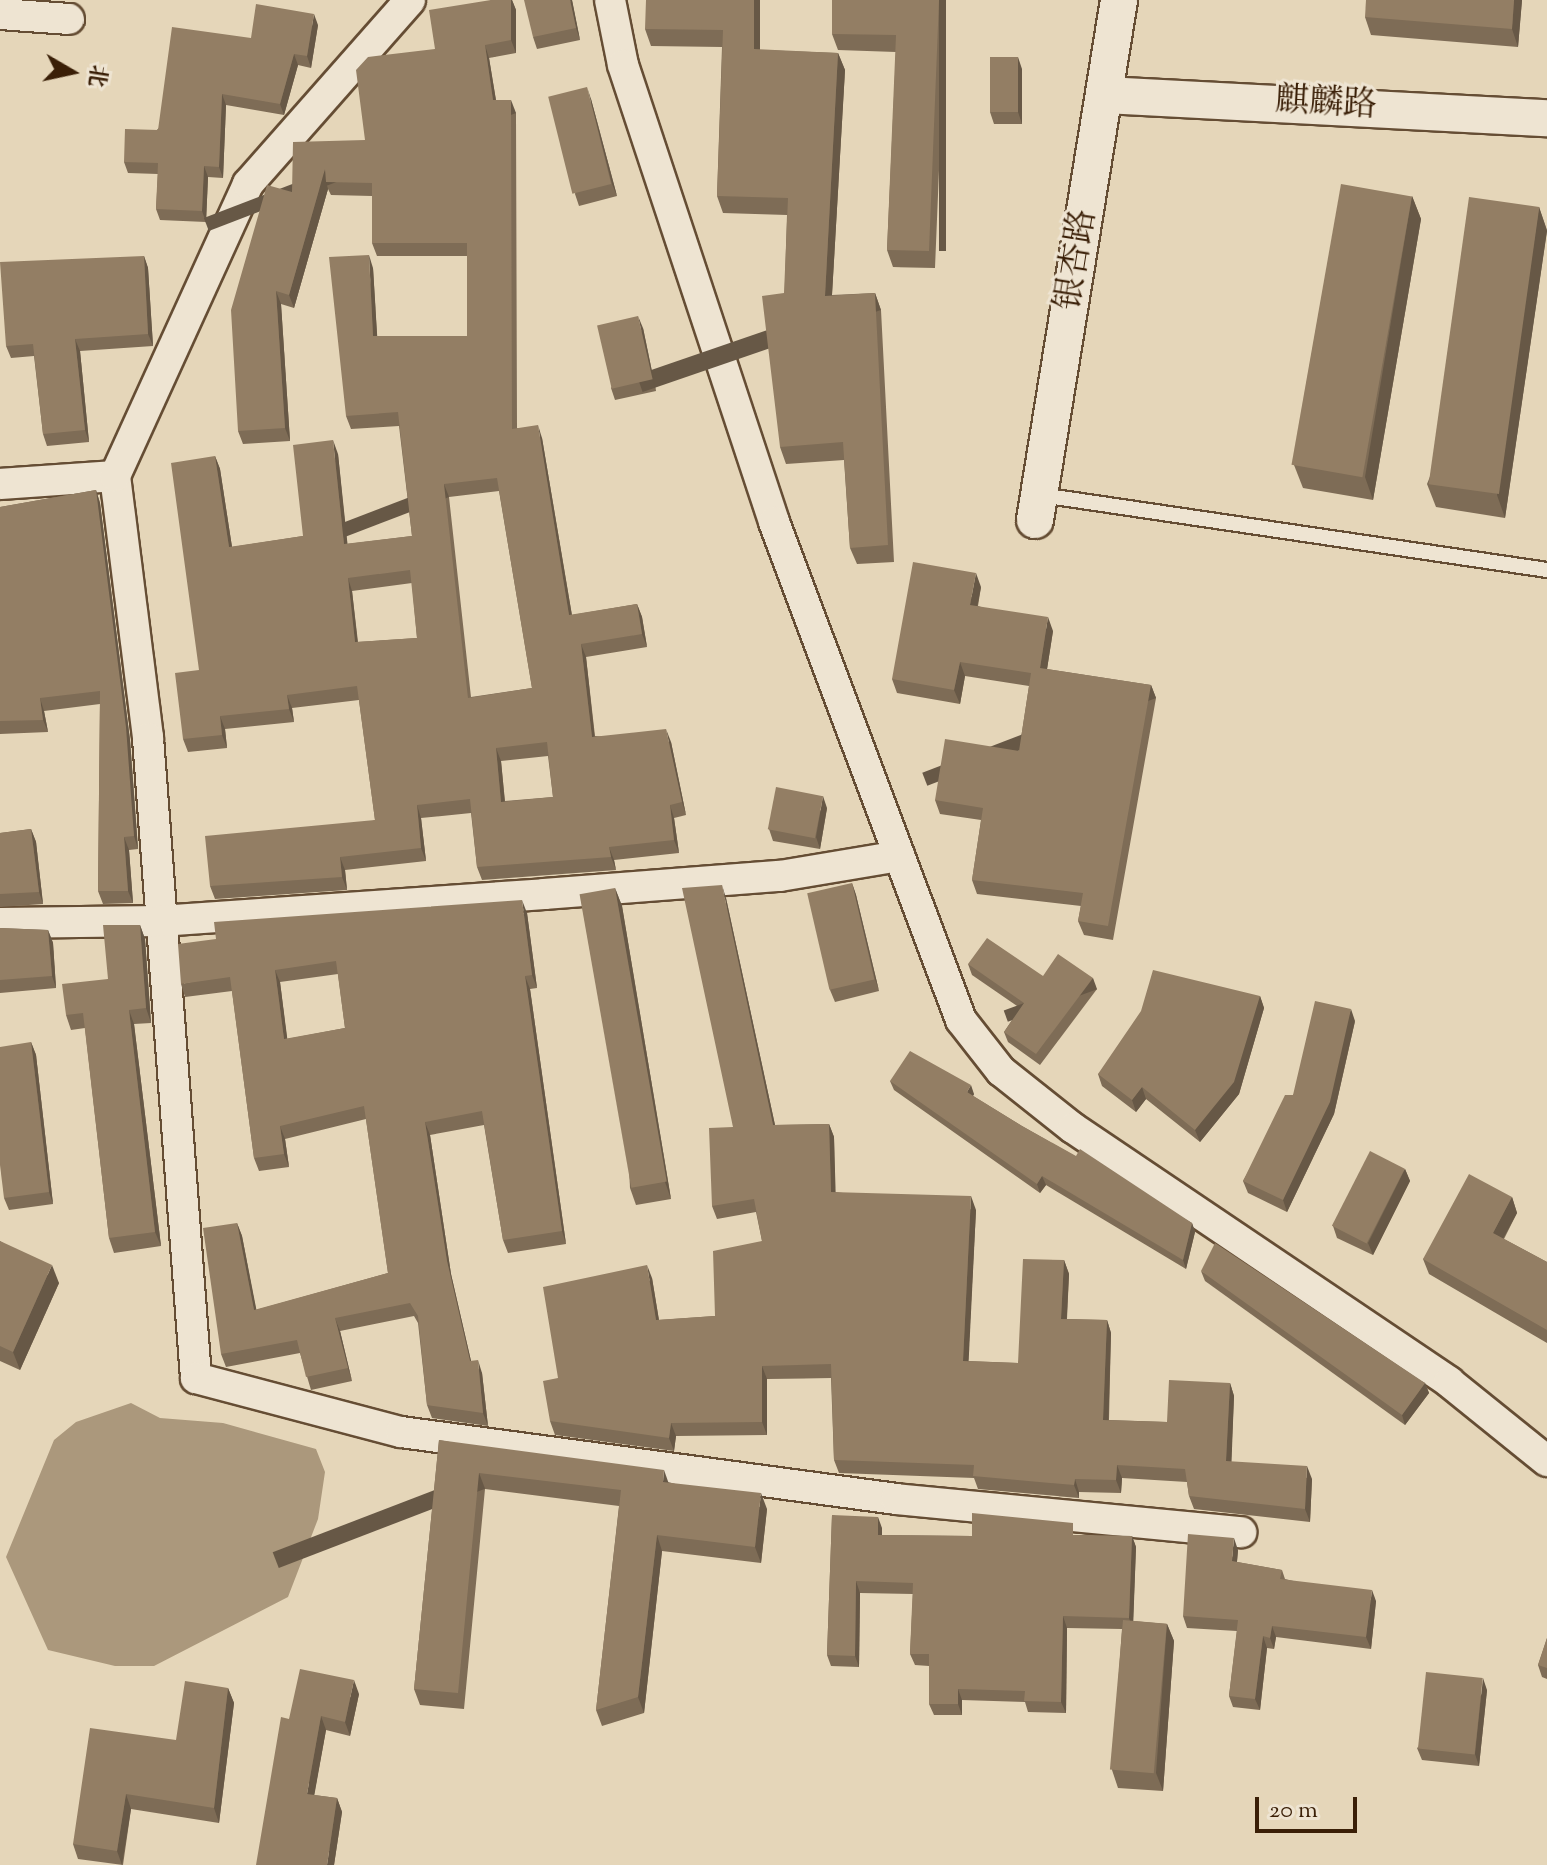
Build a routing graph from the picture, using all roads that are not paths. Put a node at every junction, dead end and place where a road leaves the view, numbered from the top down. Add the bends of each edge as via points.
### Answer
1 (410, 0) edge
2 (610, 0) edge
3 (1119, 0) edge
4 (0, 14) edge
5 (69, 19) dead end
6 (1104, 95) junction
7 (1547, 118) edge
8 (115, 476) junction
9 (0, 484) edge
10 (1037, 507) joint
11 (1547, 570) edge
12 (899, 856) junction
13 (160, 921) junction
14 (0, 923) edge
15 (1547, 1461) edge
16 (1241, 1532) dead end

1 - 8 street via 366,42 248,184
2 - 12 street via 623,65 769,507
3 - 6 street, 银杏路
4 - 5 street
6 - 7 street, 麒麟路
6 - 10 street, 银杏路
8 - 9 street
8 - 13 street via 148,738
10 - 11 lane
12 - 13 street via 780,876
12 - 15 street via 961,1020 1001,1071 1073,1128 1449,1382
13 - 14 street
13 - 16 street via 196,1378 401,1432 896,1499

